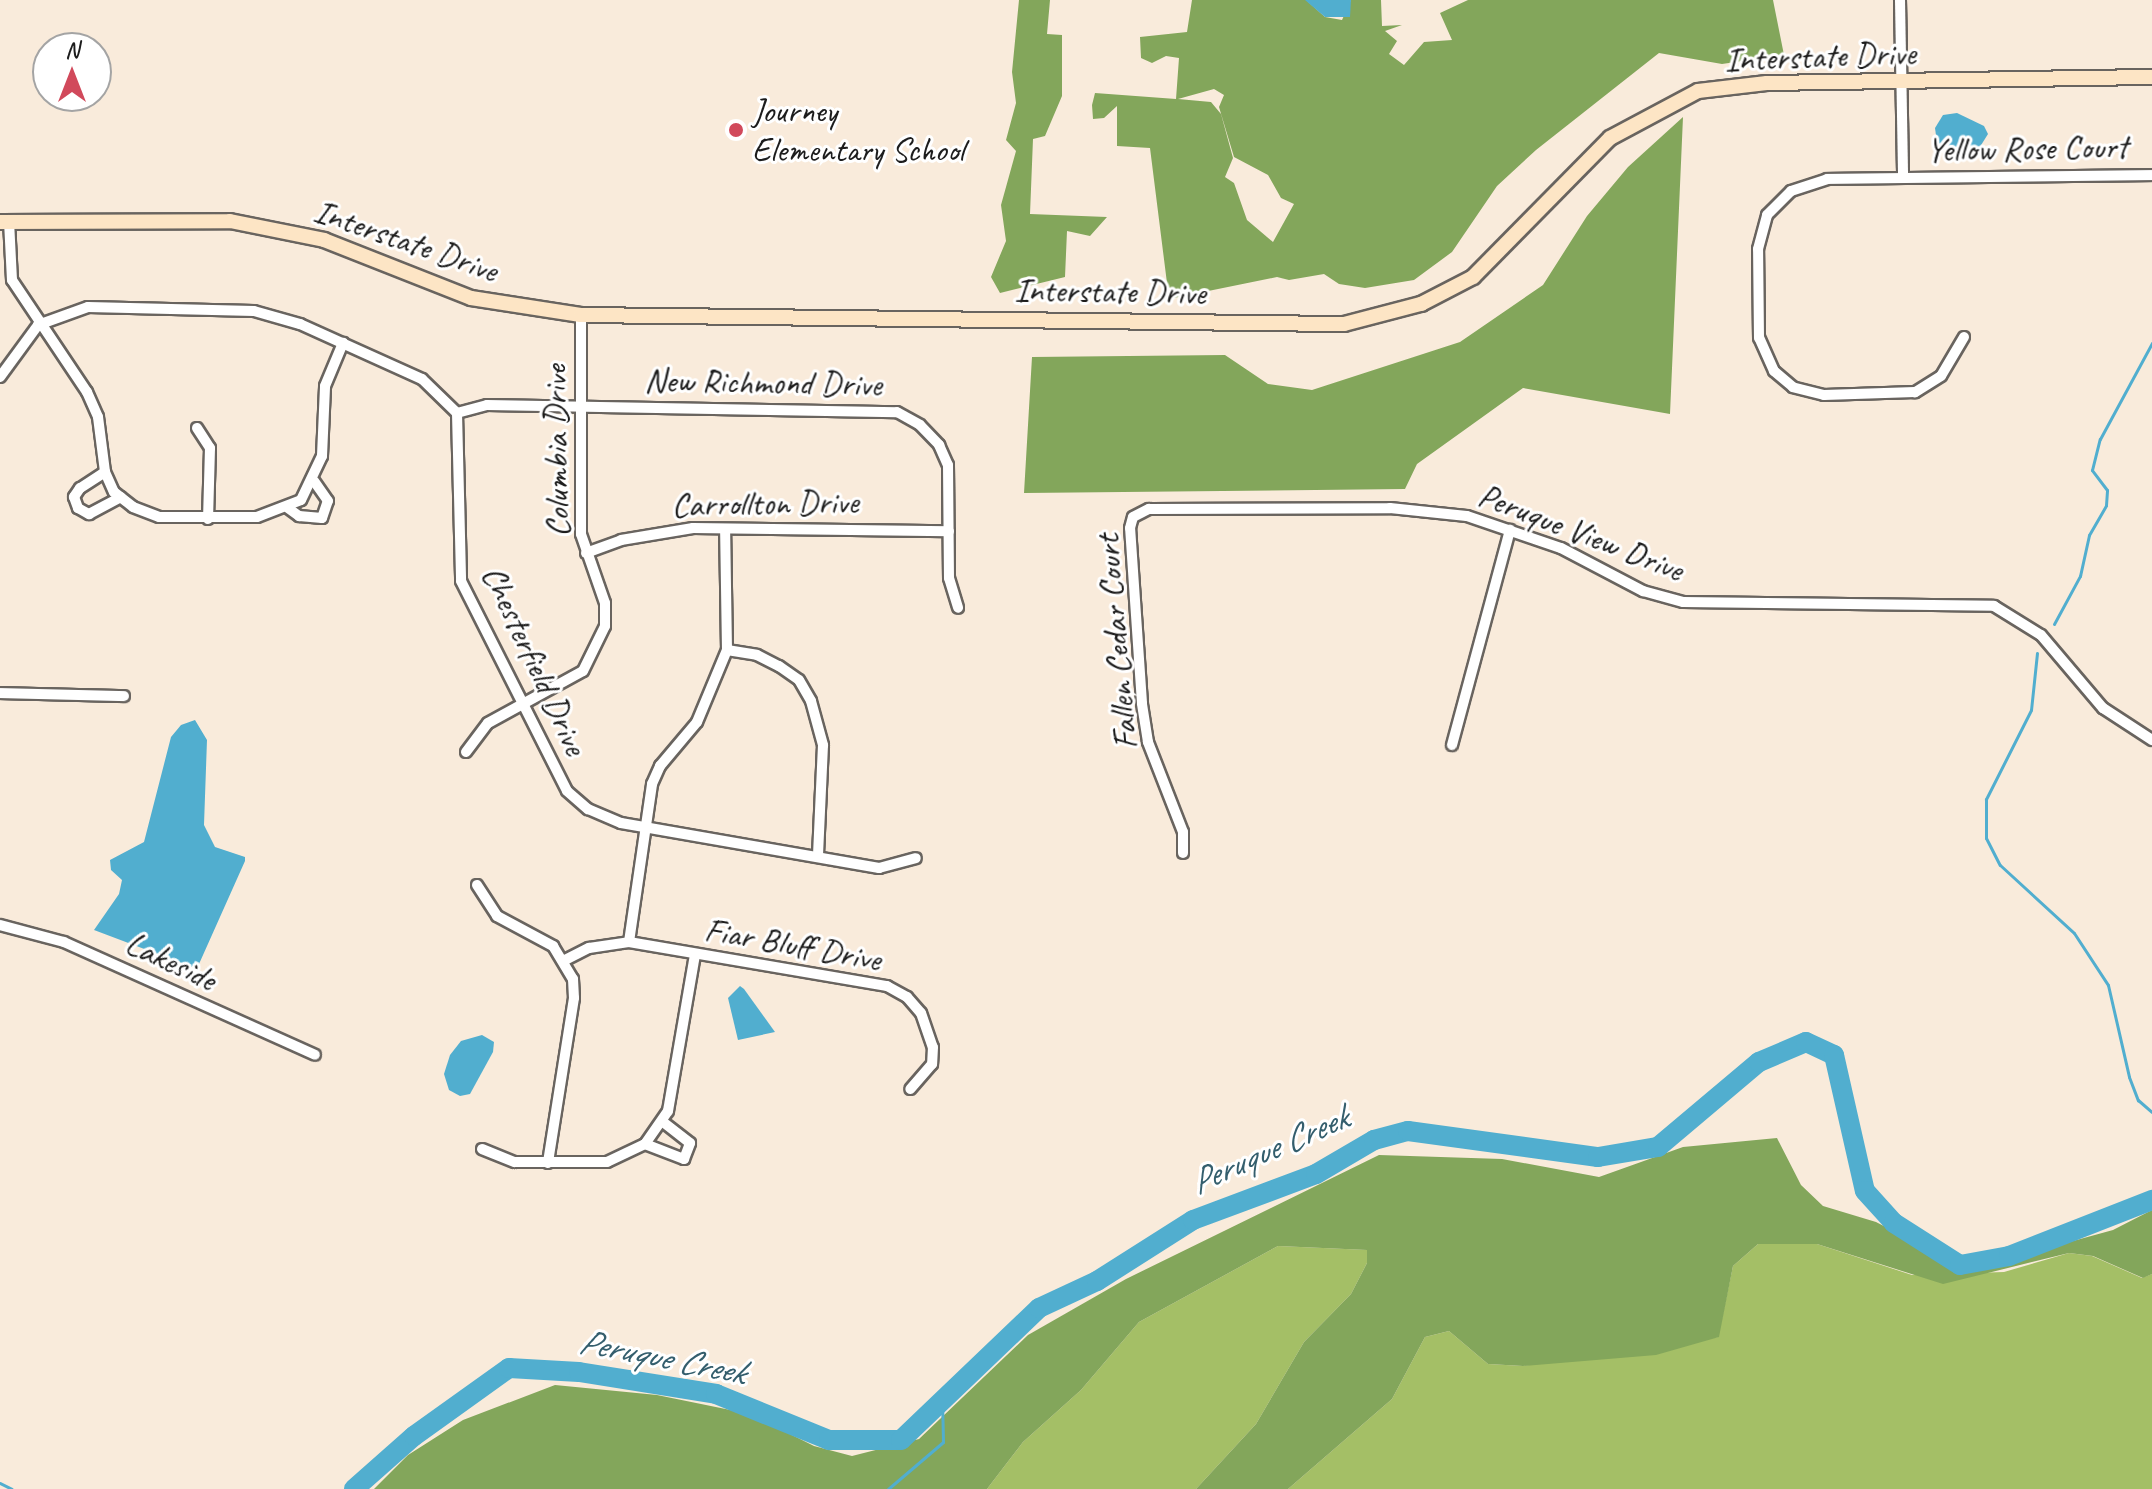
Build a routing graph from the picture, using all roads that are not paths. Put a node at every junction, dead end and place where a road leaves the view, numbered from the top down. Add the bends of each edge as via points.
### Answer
1 (1900, 0) edge
2 (2152, 77) edge
3 (1903, 83) junction
4 (2152, 175) edge
5 (1903, 177) junction
6 (4, 222) edge
7 (581, 315) junction
8 (38, 325) junction
9 (1964, 337) dead end
10 (343, 343) junction
11 (0, 377) edge
12 (582, 406) junction
13 (457, 413) junction
14 (197, 428) dead end
15 (105, 472) junction
16 (314, 481) junction
17 (121, 497) junction
18 (288, 508) junction
19 (1133, 517) joint
20 (208, 519) junction
21 (725, 529) junction
22 (1510, 530) junction
23 (949, 531) junction
24 (586, 553) junction
25 (958, 608) dead end
26 (727, 650) junction
27 (0, 693) edge
28 (124, 696) dead end
29 (523, 704) junction
30 (2152, 740) edge
31 (1452, 745) dead end
32 (466, 752) dead end
33 (646, 828) junction
34 (1183, 853) dead end
35 (818, 856) junction
36 (916, 858) dead end
37 (477, 885) dead end
38 (0, 925) edge
39 (629, 942) junction
40 (695, 955) junction
41 (565, 960) junction
42 (315, 1055) dead end
43 (910, 1089) dead end
44 (663, 1122) junction
45 (645, 1144) junction
46 (482, 1149) dead end
47 (548, 1163) junction

1 - 3 street
2 - 3 main road, Interstate Drive
3 - 5 street
3 - 7 main road, Interstate Drive via 1767,83 1698,91 1610,138 1473,277 1408,309 1344,324
4 - 5 street, Yellow Rose Court
5 - 9 street, Yellow Rose Court via 1813,181 1774,206 1762,226 1758,249 1761,349 1774,371 1802,391 1892,395 1935,382
6 - 7 main road, Interstate Drive via 230,221 324,240 471,298
6 - 8 street via 12,280
7 - 12 street, Columbia Drive
8 - 10 street via 88,307 223,309 300,324
8 - 11 street
8 - 15 street via 87,392 98,417
10 - 13 street via 422,379
10 - 16 street via 325,386 322,456
12 - 13 street, New Richmond Drive via 487,405
12 - 23 street, New Richmond Drive via 897,412 920,425 948,465
12 - 24 street, Columbia Drive
13 - 29 street, Chesterfield Drive via 461,581
14 - 20 street via 210,448
15 - 17 street
15 - 17 street via 80,488 74,497 78,508 89,514
16 - 18 street
16 - 18 street via 328,501 322,518 299,516
17 - 20 street via 159,517
18 - 20 street via 257,517
19 - 22 street, Peruque View Drive via 1149,509 1390,508 1467,516
19 - 34 street, Fallen Cedar Court via 1132,570 1148,742 1183,832
21 - 23 street, Carrollton Drive
21 - 24 street, Carrollton Drive via 656,532
21 - 26 street
22 - 30 street, Peruque View Drive via 1561,548 1643,591 1683,602 1994,606 2041,635 2103,708
22 - 31 street
23 - 25 street, New Richmond Drive via 949,578
24 - 29 street, Columbia Drive via 605,603 597,650 583,671
26 - 33 street via 697,722 660,766
26 - 35 street via 757,655 779,666 799,680 811,701 823,745
27 - 28 street
29 - 32 street, Columbia Drive via 488,723
29 - 33 street, Chesterfield Drive via 567,791 588,809
33 - 35 street, Chesterfield Drive
33 - 39 street
35 - 36 street, Chesterfield Drive via 879,868
37 - 41 street via 497,916 540,935
38 - 42 street, Lakeside via 64,942
39 - 40 street, Fiar Bluff Drive
39 - 41 street, Fiar Bluff Drive via 589,948
40 - 43 street, Fiar Bluff Drive via 887,986 907,997 921,1013 933,1047 932,1064
40 - 44 street
41 - 47 street via 574,998
44 - 45 street
44 - 45 street via 690,1143 684,1159
45 - 47 street via 607,1162
46 - 47 street via 515,1162

